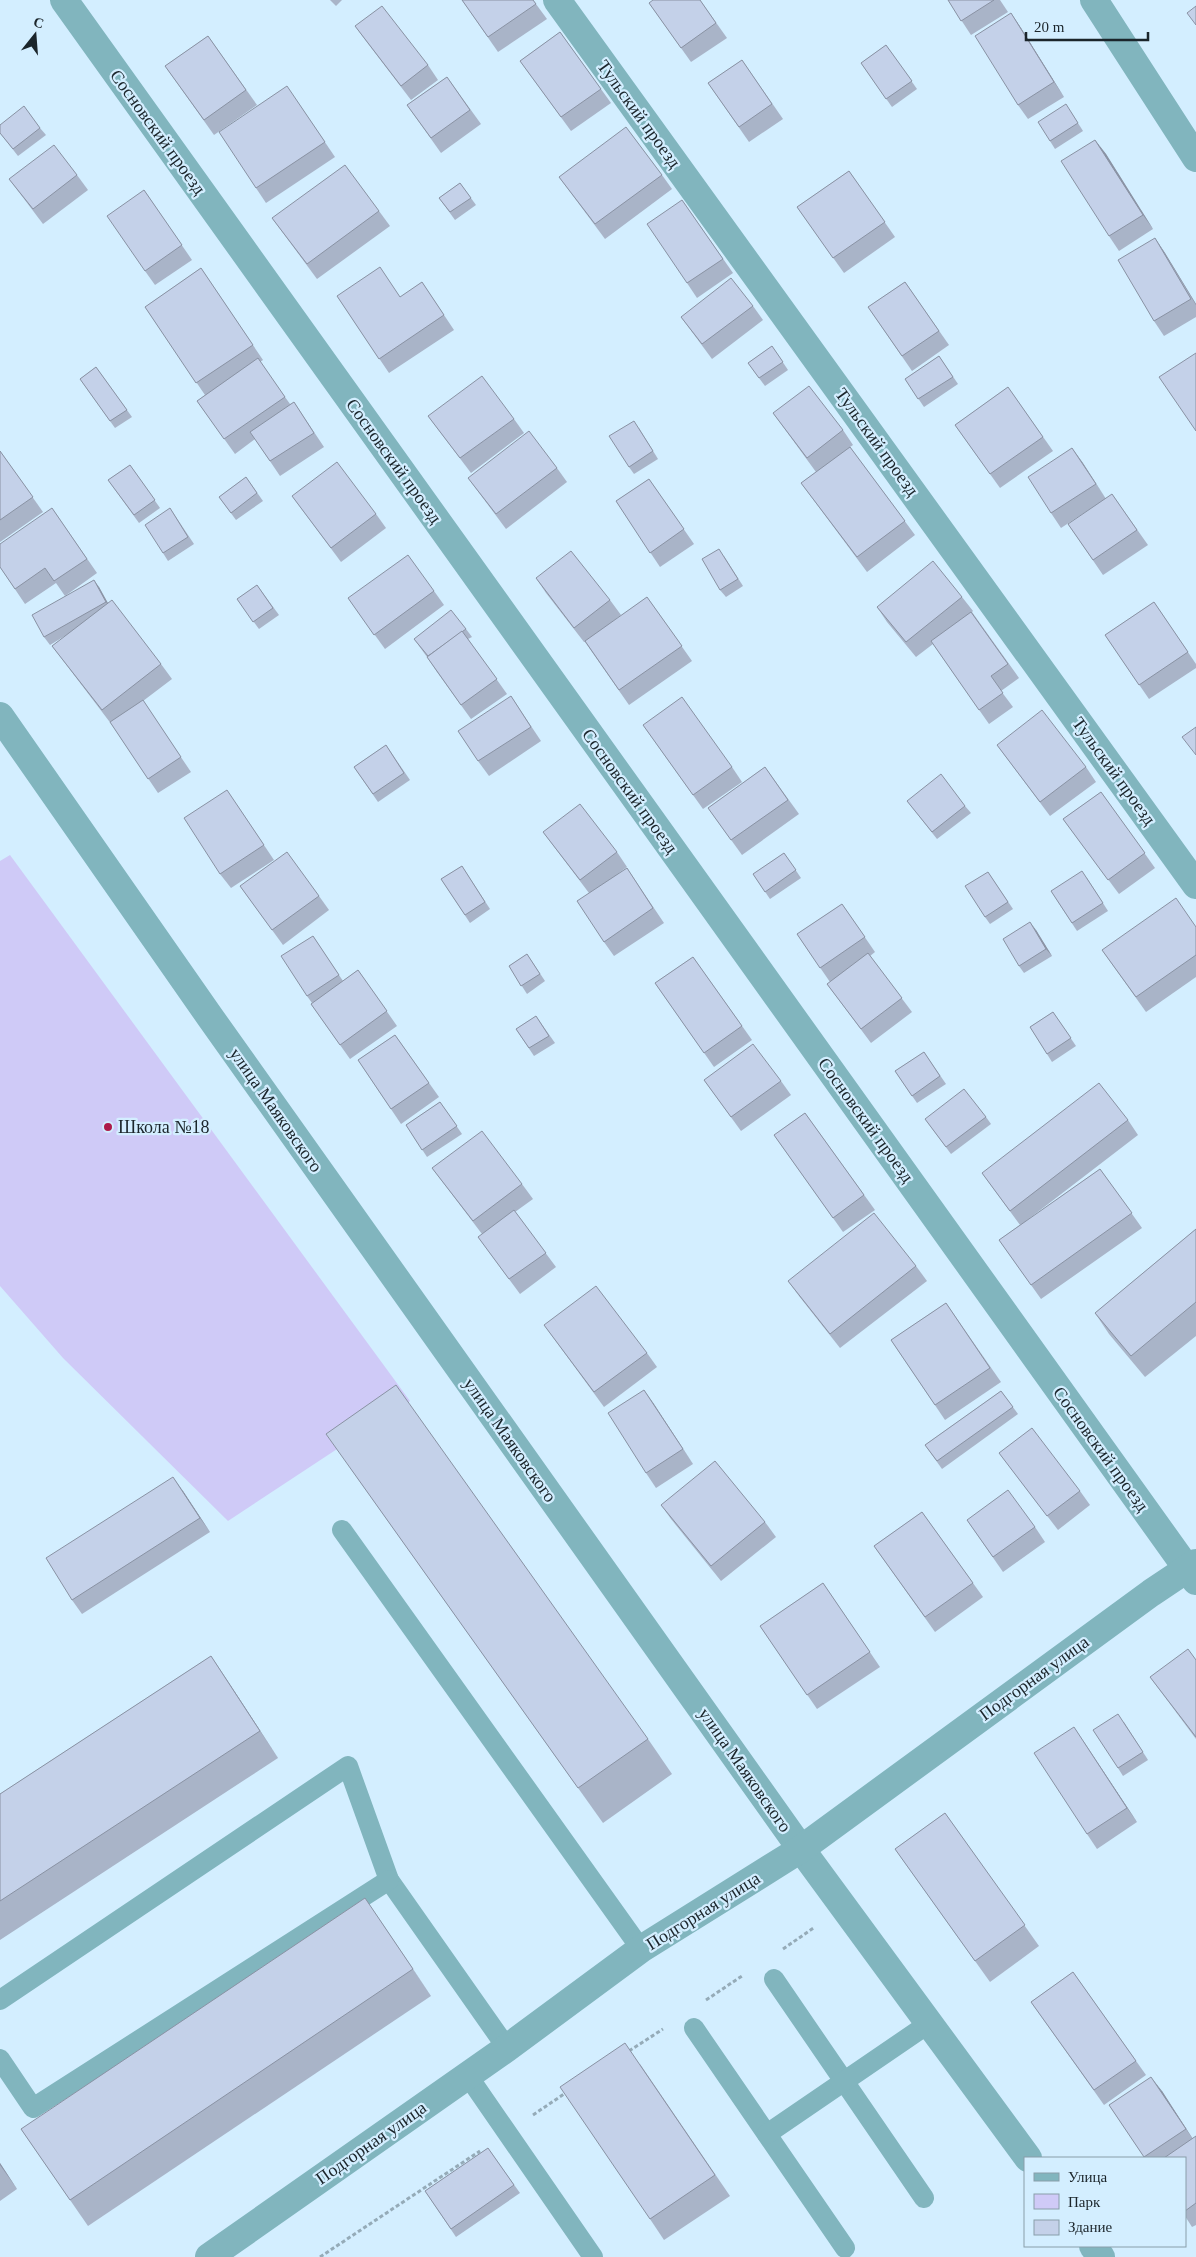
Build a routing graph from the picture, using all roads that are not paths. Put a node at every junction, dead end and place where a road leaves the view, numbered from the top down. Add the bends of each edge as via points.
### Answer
1 (64, 0) edge
2 (557, 0) edge
3 (1094, 0) edge
4 (1196, 158) edge
5 (0, 716) edge
6 (1196, 885) edge
7 (342, 1530) dead end
8 (1193, 1571) edge
9 (801, 1849) junction
10 (389, 1880) junction
11 (641, 1949) junction
12 (774, 1980) dead end
13 (0, 2000) edge
14 (928, 2024) junction
15 (694, 2028) dead end
16 (507, 2048) junction
17 (0, 2059) edge
18 (468, 2076) junction
19 (844, 2081) junction
20 (766, 2134) junction
21 (1027, 2157) edge
22 (924, 2198) dead end
23 (845, 2248) dead end
24 (208, 2257) edge
25 (593, 2257) edge

1 - 8 street, Сосновский проезд
2 - 6 street, Тульский проезд
3 - 4 street
5 - 9 street, улица Маяковского
7 - 11 lane
8 - 9 street, Подгорная улица via 1152,1593
9 - 11 street, Подгорная улица
9 - 14 street, улица Маяковского
10 - 13 lane via 348,1766
10 - 16 lane
10 - 17 lane via 33,2108
11 - 16 street, Подгорная улица
12 - 19 lane
14 - 19 lane
14 - 21 street, улица Маяковского
15 - 20 lane
16 - 18 street, Подгорная улица
18 - 24 street, Подгорная улица
18 - 25 lane
19 - 20 lane
19 - 22 lane
20 - 23 lane

